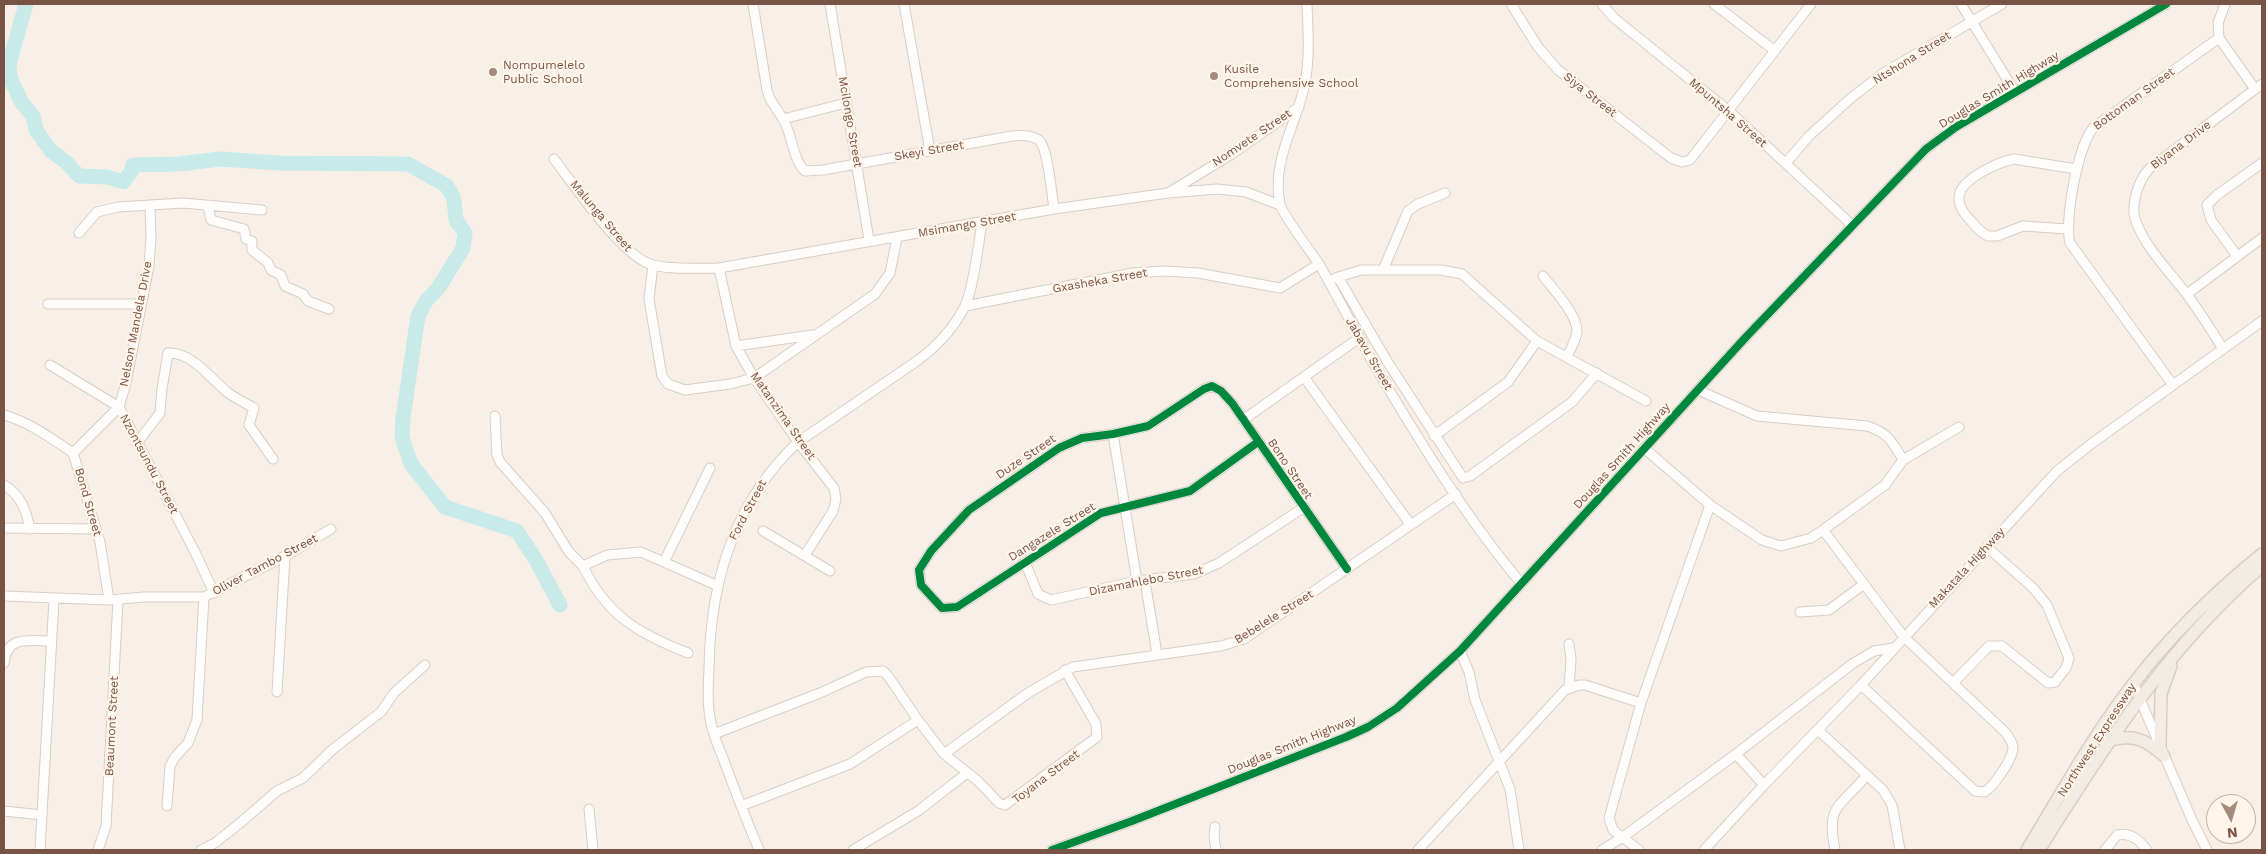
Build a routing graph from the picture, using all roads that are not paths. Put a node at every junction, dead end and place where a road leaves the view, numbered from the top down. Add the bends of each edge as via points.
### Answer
1 (753, 4) edge
2 (830, 4) edge
3 (904, 4) edge
4 (1307, 4) edge
5 (1511, 4) edge
6 (1602, 4) edge
7 (1714, 4) edge
8 (1811, 4) edge
9 (1961, 4) edge
10 (2002, 4) edge
11 (2166, 4) edge
12 (2225, 4) edge
13 (1970, 22) junction
14 (2219, 38) junction
15 (1775, 51) junction
16 (2259, 87) edge
17 (2015, 92) junction
18 (846, 103) junction
19 (1299, 107) junction
20 (1729, 111) junction
21 (782, 118) junction
22 (930, 151) junction
23 (554, 159) dead end
24 (857, 163) junction
25 (1786, 163) junction
26 (2262, 163) edge
27 (2076, 169) junction
28 (1168, 193) junction
29 (1445, 193) dead end
30 (150, 205) junction
31 (1280, 205) junction
32 (208, 206) junction
33 (1054, 209) junction
34 (262, 210) dead end
35 (982, 223) junction
36 (1852, 225) junction
37 (2067, 229) junction
38 (79, 233) dead end
39 (897, 238) junction
40 (2262, 238) edge
41 (869, 240) junction
42 (2237, 256) junction
43 (1318, 264) junction
44 (653, 265) junction
45 (719, 268) junction
46 (1383, 270) junction
47 (1338, 276) junction
48 (1542, 276) dead end
49 (1328, 282) junction
50 (2187, 294) junction
51 (48, 304) dead end
52 (141, 304) junction
53 (965, 306) junction
54 (328, 309) dead end
55 (2262, 321) edge
56 (814, 335) junction
57 (1360, 338) junction
58 (1537, 341) junction
59 (736, 346) junction
60 (2223, 349) junction
61 (1567, 358) junction
62 (50, 366) dead end
63 (1596, 373) junction
64 (1304, 377) junction
65 (754, 378) junction
66 (2173, 385) junction
67 (1212, 386) joint
68 (1698, 390) junction
69 (1646, 401) dead end
70 (118, 407) junction
71 (4, 415) edge
72 (495, 416) dead end
73 (1243, 420) junction
74 (1959, 427) dead end
75 (1114, 434) junction
76 (1434, 436) junction
77 (137, 442) junction
78 (798, 442) junction
79 (1258, 442) junction
80 (1644, 448) junction
81 (73, 453) junction
82 (273, 459) dead end
83 (1903, 460) junction
84 (710, 468) dead end
85 (4, 485) edge
86 (1456, 494) junction
87 (1710, 505) junction
88 (1124, 506) junction
89 (1303, 508) junction
90 (1410, 524) junction
91 (4, 528) edge
92 (30, 529) junction
93 (96, 529) junction
94 (331, 529) dead end
95 (1823, 530) junction
96 (763, 531) dead end
97 (1987, 547) junction
98 (805, 554) junction
99 (2262, 554) edge
100 (285, 556) junction
101 (664, 562) junction
102 (1025, 562) junction
103 (583, 566) junction
104 (2262, 566) edge
105 (1347, 569) junction
106 (830, 571) dead end
107 (1141, 581) junction
108 (1521, 583) junction
109 (716, 584) junction
110 (1864, 584) junction
111 (921, 585) joint
112 (214, 593) junction
113 (4, 596) edge
114 (204, 597) junction
115 (54, 599) junction
116 (108, 600) junction
117 (118, 600) junction
118 (1800, 612) dead end
119 (1904, 637) junction
120 (50, 641) junction
121 (1569, 644) dead end
122 (1893, 648) junction
123 (2180, 649) junction
124 (1460, 650) junction
125 (688, 653) dead end
126 (1157, 654) junction
127 (4, 664) edge
128 (425, 665) dead end
129 (1065, 670) junction
130 (1953, 683) junction
131 (2133, 683) junction
132 (1861, 685) junction
133 (1569, 688) junction
134 (277, 692) dead end
135 (2140, 699) junction
136 (1642, 703) junction
137 (918, 720) junction
138 (1818, 730) junction
139 (714, 734) junction
140 (2111, 740) junction
141 (2162, 752) junction
142 (944, 754) junction
143 (1736, 754) junction
144 (1501, 760) junction
145 (967, 773) junction
146 (1866, 776) junction
147 (1764, 785) junction
148 (167, 806) dead end
149 (741, 806) junction
150 (589, 809) dead end
151 (4, 811) edge
152 (42, 815) junction
153 (1215, 827) dead end
154 (1624, 837) junction
155 (1062, 848) edge
156 (40, 850) edge
157 (98, 850) edge
158 (201, 850) edge
159 (593, 850) edge
160 (759, 850) edge
161 (853, 850) edge
162 (1052, 850) edge
163 (1216, 850) edge
164 (1418, 850) edge
165 (1519, 850) edge
166 (1602, 850) edge
167 (1639, 850) edge
168 (1704, 850) edge
169 (1835, 850) edge
170 (1900, 850) edge
171 (2027, 850) edge
172 (2039, 850) edge
173 (2105, 850) edge
174 (2147, 850) edge
175 (2207, 850) edge

1 - 21 street via 767,90
2 - 18 street, Mcilongo Street
3 - 22 street
4 - 19 street, Nomvete Street via 1305,81
5 - 20 street, Siya Street via 1538,47 1558,70 1672,158 1682,162 1690,160
6 - 20 street, Mpuntsha Street via 1614,18
7 - 15 street
8 - 15 street
9 - 13 street
10 - 13 street, Ntshona Street
11 - 17 street, Douglas Smith Highway
12 - 14 street via 2218,24
13 - 17 street
13 - 25 street, Ntshona Street via 1882,74 1808,137
14 - 16 street
14 - 27 street, Bottoman Street via 2094,127 2084,141
15 - 20 street
16 - 50 street, Biyana Drive via 2149,169 2137,190 2136,221 2145,239
17 - 36 street, Douglas Smith Highway via 1926,149
18 - 21 street
18 - 24 street, Mcilongo Street
19 - 28 street, Nomvete Street via 1232,154
19 - 31 street via 1280,162
20 - 25 street, Mpuntsha Street
21 - 24 street, Skeyi Street via 789,130 798,164 805,171
22 - 24 street, Skeyi Street
22 - 33 street, Skeyi Street via 1012,136 1039,140 1044,149
23 - 44 street, Malunga Street via 624,246 639,260
24 - 41 street, Mcilongo Street
25 - 36 street, Mpuntsha Street
26 - 42 street via 2207,205 2211,220
27 - 37 street, Bottoman Street
27 - 37 street via 2014,159 1997,163 1964,187 1959,197 1965,213 1988,236 2023,226
28 - 31 street, Msimango Street via 1217,189 1238,191
28 - 33 street, Msimango Street
29 - 46 street via 1408,211
30 - 32 street via 183,203
30 - 38 street via 118,206 97,212
30 - 52 street, Nelson Mandela Drive via 152,237
31 - 43 street, Jabavu Street
32 - 34 street
32 - 54 street via 211,220 244,229 246,239 252,241 252,250 268,263 271,270 281,275 285,286
33 - 35 street, Msimango Street
35 - 39 street, Msimango Street
35 - 53 street, Ford Street
36 - 68 street, Douglas Smith Highway
37 - 66 street, Bottoman Street via 2072,248
39 - 41 street, Msimango Street
39 - 56 street via 887,281 875,294
40 - 42 street
41 - 45 street, Msimango Street
42 - 50 street
43 - 49 street, Jabavu Street
43 - 53 street, Gxasheka Street via 1280,288 1198,273 1165,271 1133,273
44 - 45 street, Msimango Street
44 - 65 street via 649,299 659,366 668,384 693,389
45 - 59 street, Matanzima Street
46 - 47 street via 1361,270
46 - 58 street via 1441,270 1462,274
47 - 49 street
47 - 76 street
48 - 61 street via 1575,321 1577,333
49 - 57 street, Jabavu Street
50 - 60 street, Biyana Drive
51 - 52 street
52 - 70 street, Nelson Mandela Drive via 126,383
53 - 78 street, Ford Street via 934,348
55 - 60 street, Makatala Highway
56 - 59 street
56 - 65 street
57 - 64 street
57 - 86 street, Jabavu Street
58 - 61 street
58 - 76 street via 1508,382
59 - 65 street, Matanzima Street
60 - 66 street, Makatala Highway
61 - 63 street
62 - 70 street, Nzontsundu Street
63 - 69 street
63 - 76 street via 1572,402 1470,476 1461,476
64 - 73 street
64 - 90 street
65 - 78 street, Matanzima Street
66 - 97 street, Makatala Highway via 2057,472
67 - 73 street, Bono Street via 1221,391
67 - 75 street, Duze Street via 1155,422
68 - 80 street, Douglas Smith Highway
68 - 83 street via 1758,416 1880,430 1892,440
70 - 77 street, Nzontsundu Street
70 - 81 street, Nelson Mandela Drive
71 - 81 street, Bond Street via 17,419
72 - 103 street via 500,462 545,513 569,552
73 - 79 street, Bono Street
74 - 83 street
75 - 88 street
75 - 111 street, Duze Street via 1071,440 979,501 930,551 919,570
77 - 82 street via 160,413 168,353 177,352 228,393 254,408 249,425
77 - 112 street, Nzontsundu Street
78 - 98 street, Matanzima Street via 830,479 836,493 833,511
78 - 109 street, Ford Street via 781,457 756,491 729,546
79 - 88 street, Dangazele Street via 1190,492
79 - 89 street, Bono Street
80 - 87 street
80 - 108 street, Douglas Smith Highway
81 - 93 street, Bond Street
83 - 95 street via 1885,485
84 - 101 street
85 - 92 street via 19,497 27,512
86 - 90 street, Bebelele Street
86 - 108 street, Jabavu Street via 1491,547
87 - 95 street via 1771,545 1798,542
87 - 136 street
88 - 102 street, Dangazele Street via 1101,514
88 - 107 street
89 - 105 street, Bono Street
89 - 107 street, Dizamahlebo Street via 1207,569 1194,574
90 - 105 street, Bebelele Street
91 - 92 street
92 - 93 street
93 - 116 street, Bond Street
94 - 100 street, Oliver Tambo Street
95 - 110 street
96 - 98 street
97 - 119 street, Makatala Highway
97 - 130 street via 2047,605 2069,653 2069,662 2055,682 2048,683 2002,646 1994,644
98 - 106 street
99 - 131 main road, Northwest Expressway via 2191,616
100 - 112 street, Oliver Tambo Street
100 - 134 street
101 - 103 street via 641,552 631,552 607,555
101 - 109 street
102 - 107 street, Dizamahlebo Street via 1038,594 1051,600
102 - 111 street, Dangazele Street via 952,609 942,608
103 - 125 street via 591,583 623,620 649,637
104 - 123 main road, Northwest Expressway
105 - 126 street, Bebelele Street via 1236,642
107 - 126 street
108 - 124 street, Douglas Smith Highway
109 - 139 street, Ford Street via 709,655 710,718
110 - 118 street via 1829,610
110 - 119 street
112 - 114 street, Oliver Tambo Street
113 - 115 street, Oliver Tambo Street
114 - 117 street, Oliver Tambo Street
114 - 148 street via 197,720 188,743 170,766
115 - 116 street, Oliver Tambo Street
115 - 120 street
116 - 117 street, Oliver Tambo Street
117 - 157 street, Beaumont Street via 106,826
119 - 122 street, Makatala Highway
119 - 130 street
120 - 127 street via 14,643 7,649
120 - 152 street
121 - 133 street
122 - 132 street, Makatala Highway
122 - 143 street via 1874,651 1852,664
123 - 135 main road, Northwest Expressway
123 - 141 main road via 2161,694
124 - 144 street via 1475,700
124 - 155 street, Douglas Smith Highway via 1407,700 1368,727
126 - 129 street, Bebelele Street
128 - 158 street via 394,693 381,712 333,749 303,778 278,791 215,843
129 - 142 street, Bebelele Street
129 - 145 street, Toyana Street via 1096,724 1098,733 1095,740 1006,805 999,803
130 - 132 street via 2006,733 2013,744 2011,756 1991,787 1984,792 1968,786
131 - 135 street
131 - 171 main road, Northwest Expressway
132 - 138 street, Makatala Highway
133 - 136 street via 1585,685
133 - 144 street
135 - 140 main road, Northwest Expressway
135 - 141 street
136 - 154 street via 1609,818 1611,827
137 - 139 street, Toyana Street via 886,672 874,670
137 - 142 street, Toyana Street
137 - 149 street via 850,764
138 - 146 street
138 - 147 street, Makatala Highway
139 - 149 street, Ford Street
140 - 141 main road via 2138,738
140 - 172 main road, Northwest Expressway
141 - 175 street
142 - 145 street, Toyana Street
143 - 147 street
143 - 154 street
144 - 164 street
144 - 165 street via 1510,789
145 - 161 street via 918,812
146 - 169 street via 1833,814 1831,832
146 - 170 street via 1883,790 1892,805
147 - 168 street, Makatala Highway
149 - 160 street, Ford Street
150 - 159 street
151 - 152 street
152 - 156 street
153 - 163 street
154 - 166 street
154 - 167 street
155 - 162 street, Douglas Smith Highway
173 - 174 street via 2117,835 2124,834 2139,840

